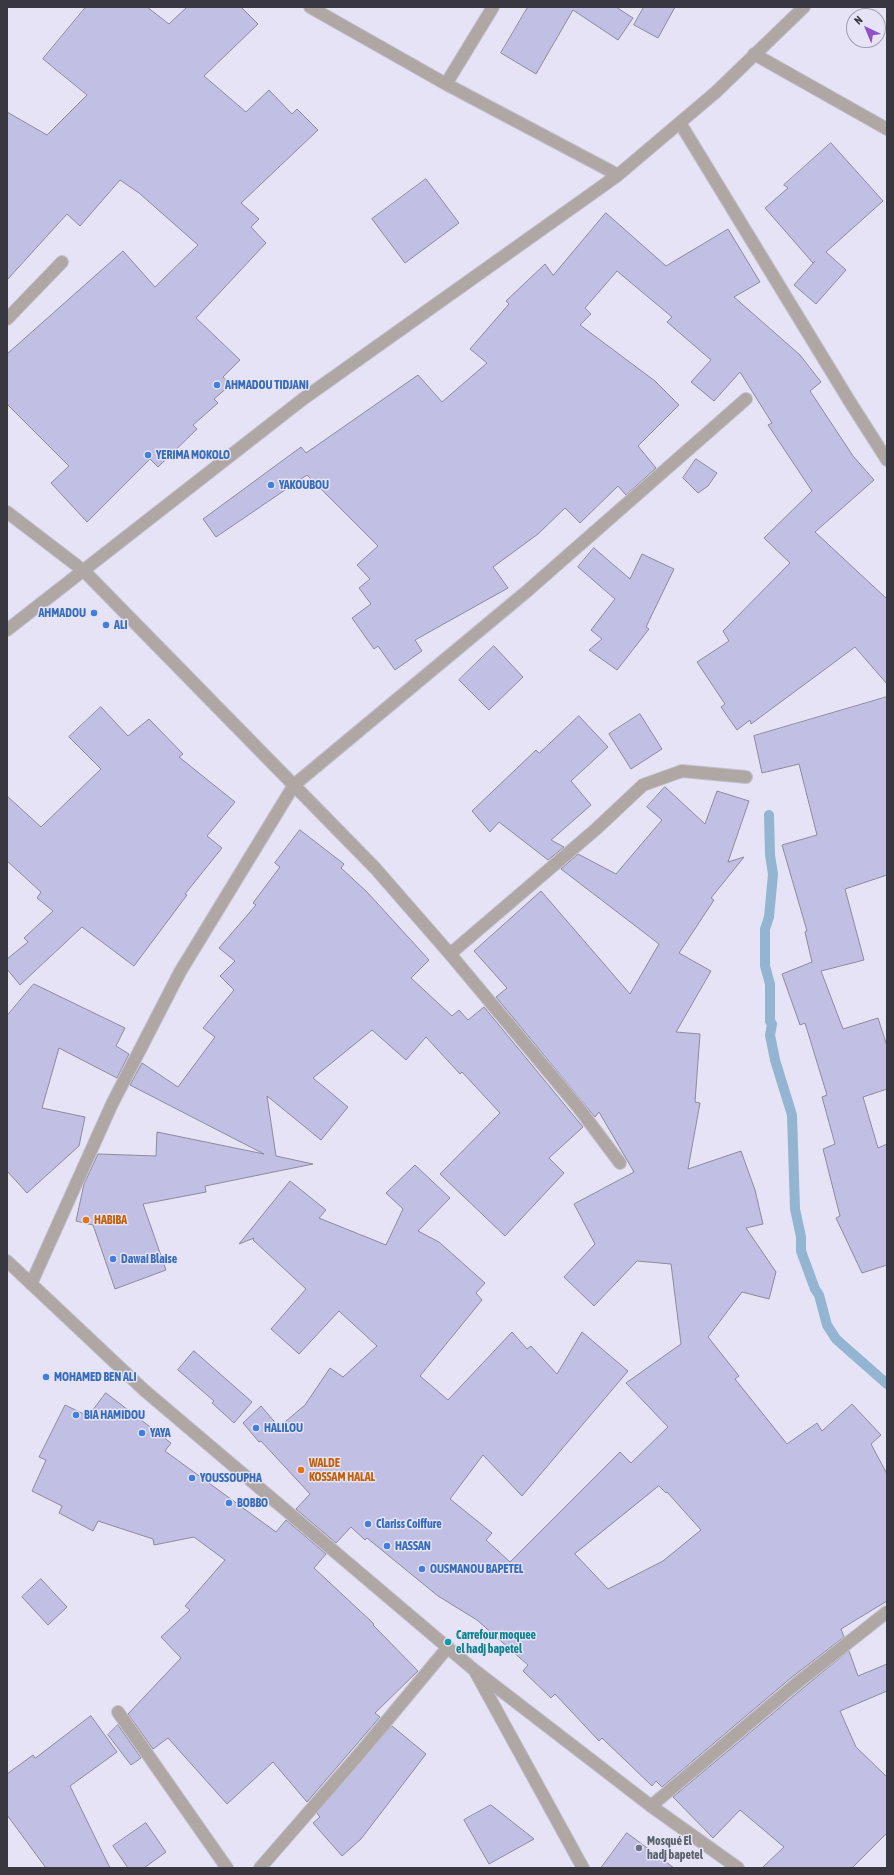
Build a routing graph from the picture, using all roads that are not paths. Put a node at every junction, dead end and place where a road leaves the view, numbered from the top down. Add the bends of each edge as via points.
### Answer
1 (310, 7) edge
2 (493, 7) edge
3 (804, 7) edge
4 (754, 54) junction
5 (446, 84) junction
6 (680, 123) junction
7 (887, 129) edge
8 (618, 175) junction
9 (62, 262) dead end
10 (7, 319) edge
11 (746, 399) dead end
12 (887, 460) edge
13 (7, 512) edge
14 (84, 571) junction
15 (7, 630) edge
16 (746, 777) dead end
17 (294, 785) junction
18 (450, 954) junction
19 (620, 1163) dead end
20 (7, 1261) edge
21 (31, 1284) junction
22 (887, 1612) edge
23 (448, 1647) junction
24 (474, 1669) junction
25 (118, 1712) dead end
26 (651, 1806) junction
27 (227, 1868) edge
28 (260, 1868) edge
29 (583, 1868) edge
30 (738, 1868) edge

1 - 5 street
2 - 5 street
3 - 4 street
4 - 6 street
4 - 7 street
5 - 8 street
6 - 8 street
6 - 12 street
8 - 14 street via 303,399
9 - 10 street
11 - 17 street via 526,592
13 - 14 street
14 - 15 street
14 - 17 street
16 - 18 street via 682,771 643,785 595,830
17 - 18 street via 375,868
17 - 21 street via 180,972 112,1104
18 - 19 street via 578,1107
20 - 21 street
21 - 23 street via 144,1390
22 - 26 street via 797,1683
23 - 24 street
23 - 28 street via 356,1759
24 - 26 street
24 - 29 street
25 - 27 street
26 - 30 street

